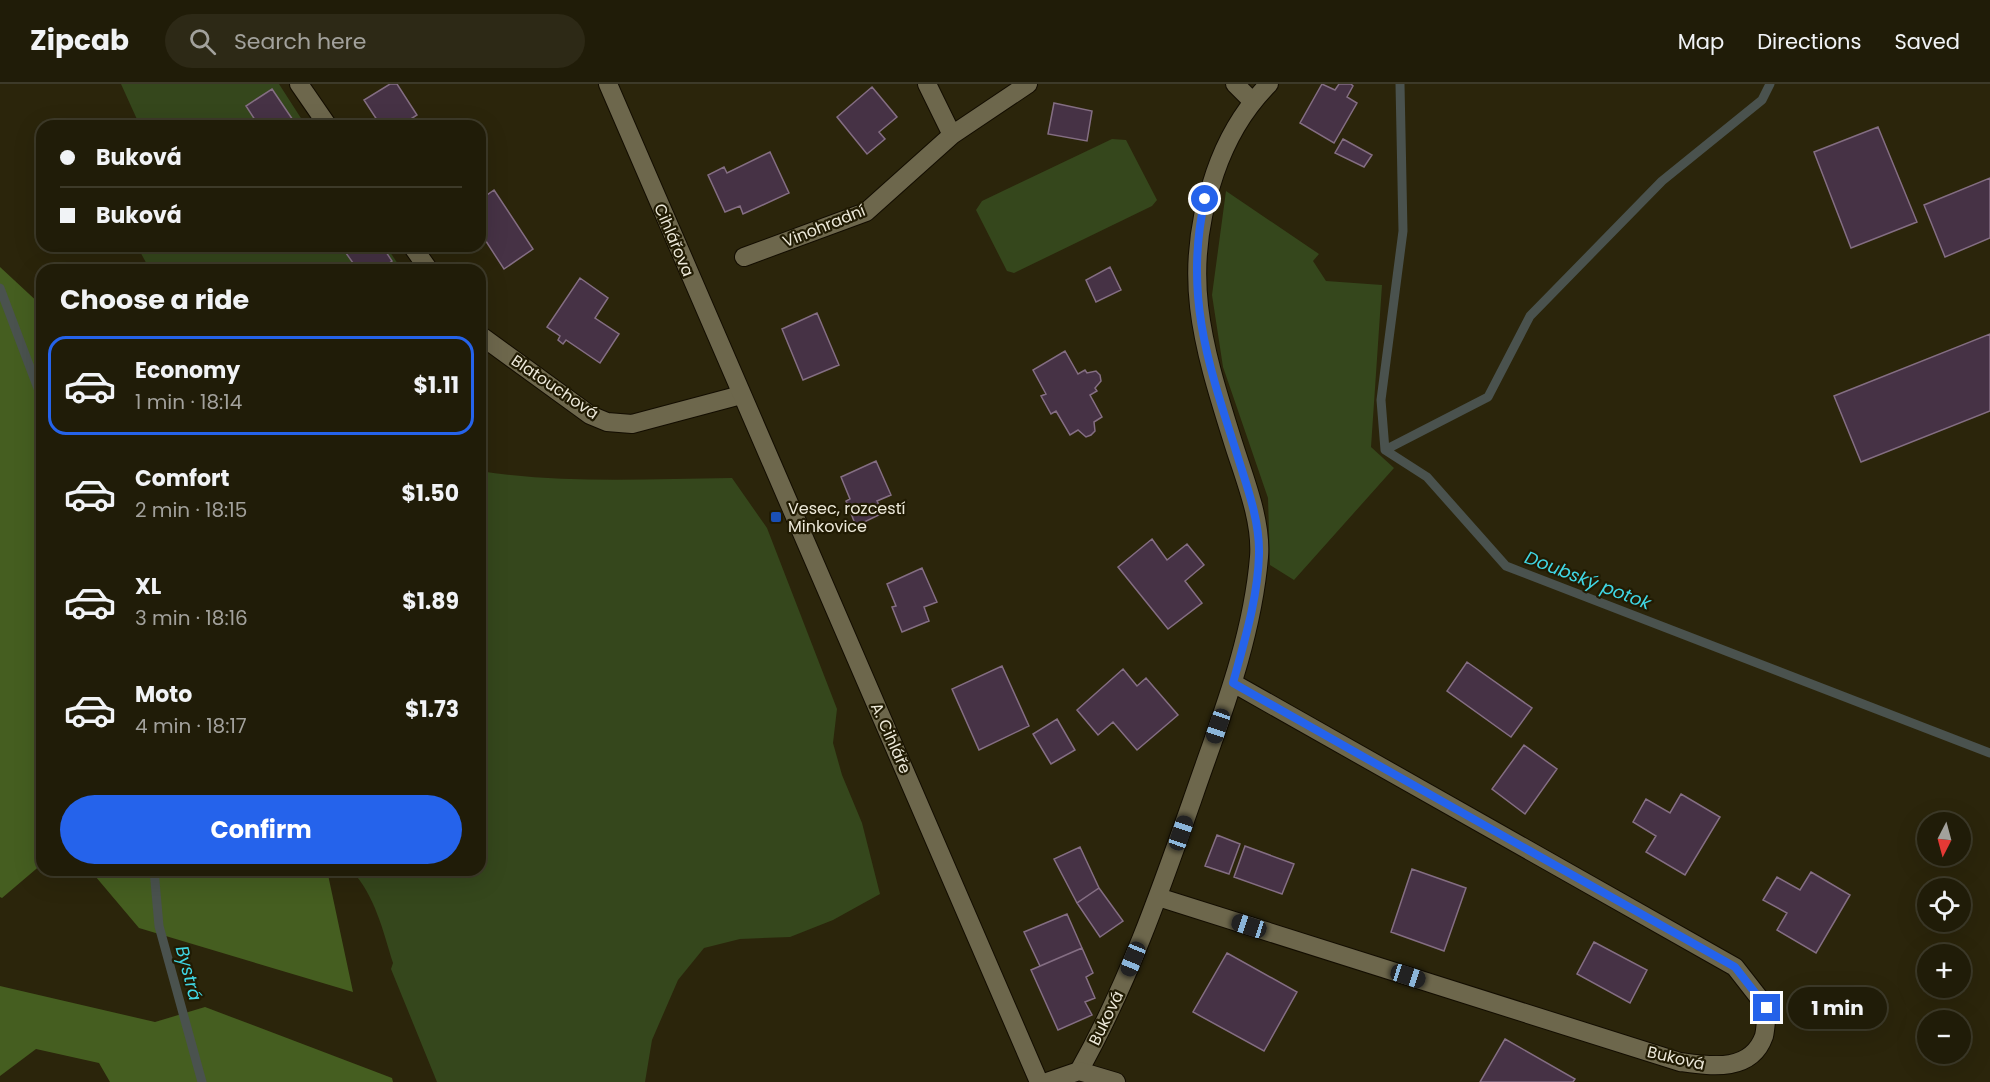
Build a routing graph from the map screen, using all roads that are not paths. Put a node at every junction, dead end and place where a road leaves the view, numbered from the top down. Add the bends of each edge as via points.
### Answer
1 (299, 84) edge
2 (608, 84) edge
3 (927, 84) edge
4 (1028, 84) edge
5 (1235, 84) edge
6 (1269, 84) edge
7 (1252, 101) junction
8 (324, 120) edge
9 (952, 135) junction
10 (744, 257) dead end
11 (486, 339) edge
12 (741, 395) junction
13 (1233, 683) junction
14 (1158, 897) junction
15 (1079, 1071) junction
16 (1039, 1082) edge
17 (1047, 1082) edge
18 (1116, 1082) edge

1 - 8 street
2 - 12 street, Cihlářova
3 - 9 street
4 - 9 street, Vinohradní
5 - 7 street
6 - 7 street, Buková
7 - 13 street, Buková via 1220,157 1197,237 1199,318 1248,489 1259,554 1251,616
9 - 10 street, Vinohradní via 866,212
11 - 12 street, Blatouchová via 590,415 607,422 632,424
12 - 16 street, A. Cihláře
13 - 14 street, Buková
13 - 14 street, Buková via 1735,967 1767,1008 1764,1036 1750,1057 1719,1067 1680,1062
14 - 15 street, Buková via 1108,1020
15 - 17 street
15 - 18 street

